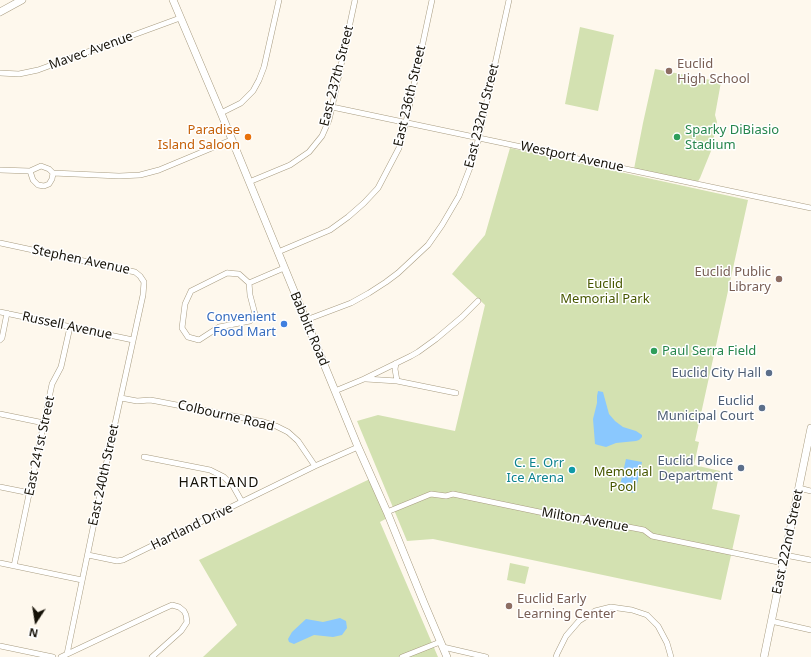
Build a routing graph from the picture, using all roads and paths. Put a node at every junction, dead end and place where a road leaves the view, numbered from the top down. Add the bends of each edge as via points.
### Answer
1 (22, 0) edge
2 (173, 0) edge
3 (279, 0) edge
4 (355, 0) edge
5 (432, 0) edge
6 (509, 0) edge
7 (0, 12) edge
8 (180, 18) junction
9 (0, 73) edge
10 (332, 107) junction
11 (221, 113) junction
12 (406, 122) junction
13 (479, 137) junction
14 (231, 140) junction
15 (0, 170) edge
16 (30, 171) junction
17 (53, 173) junction
18 (249, 182) junction
19 (811, 208) edge
20 (0, 243) edge
21 (278, 252) junction
22 (284, 268) junction
23 (249, 283) junction
24 (143, 295) joint
25 (478, 301) dead end
26 (0, 312) edge
27 (7, 314) junction
28 (306, 320) junction
29 (70, 327) junction
30 (0, 340) edge
31 (133, 340) junction
32 (396, 363) junction
33 (364, 379) junction
34 (397, 381) junction
35 (335, 391) junction
36 (456, 393) dead end
37 (121, 398) junction
38 (0, 414) edge
39 (44, 423) junction
40 (811, 428) edge
41 (358, 447) junction
42 (144, 457) dead end
43 (315, 466) junction
44 (0, 487) edge
45 (799, 488) junction
46 (811, 491) edge
47 (30, 494) junction
48 (242, 502) junction
49 (387, 512) junction
50 (88, 554) junction
51 (785, 555) junction
52 (811, 560) edge
53 (783, 563) junction
54 (0, 564) edge
55 (14, 566) junction
56 (82, 580) junction
57 (771, 621) junction
58 (811, 630) edge
59 (442, 645) junction
60 (0, 646) edge
61 (67, 654) junction
62 (36, 655) edge
63 (53, 657) edge
64 (61, 657) edge
65 (152, 657) edge
66 (402, 657) edge
67 (447, 657) edge
68 (486, 657) edge
69 (556, 657) edge
70 (671, 657) edge
71 (764, 657) edge

1 - 7 main road
2 - 8 main road, Babbitt Road
3 - 11 street via 259,80 253,91 241,103
4 - 10 street, East 237th Street
5 - 12 street, East 236th Street
6 - 13 street, East 232nd Street
8 - 9 street, Mavec Avenue via 38,70 19,74
8 - 11 main road, Babbitt Road
10 - 12 street, Westport Avenue
10 - 18 street, East 237th Street via 322,136 309,152 290,165
11 - 14 main road, Babbitt Road
12 - 13 street, Westport Avenue
12 - 21 street, East 236th Street via 396,155 378,188 364,203 330,230
13 - 19 street, Westport Avenue
13 - 28 street, East 232nd Street via 460,196 428,245 398,273 369,293 351,303
14 - 17 street via 159,170 140,175
14 - 18 main road, Babbitt Road
15 - 16 street
16 - 17 street via 41,166
16 - 17 street via 33,180 44,186 49,184
18 - 21 main road, Babbitt Road
20 - 24 street, Stephen Avenue via 135,272 144,282
21 - 22 main road, Babbitt Road
22 - 23 street
22 - 28 main road, Babbitt Road
23 - 23 street via 239,274 227,273 191,291 185,304 182,328 188,336 199,340 219,327 250,321 254,314
24 - 31 street, East 240th Street
25 - 32 street via 436,339
26 - 27 street, Russell Avenue
27 - 29 street, Russell Avenue
27 - 30 street
28 - 35 main road, Babbitt Road
29 - 31 street, Russell Avenue
29 - 39 street, East 241st Street via 61,367 52,384
31 - 37 street, East 240th Street
32 - 33 street
32 - 34 street
33 - 34 street
33 - 35 street
34 - 36 street
35 - 41 main road, Babbitt Road
37 - 43 street, Colbourne Road via 156,401 276,426 298,441
37 - 50 street, East 240th Street
38 - 39 street
39 - 47 street, East 241st Street
40 - 45 main road, East 222nd Street
41 - 43 street, Hartland Drive
41 - 49 main road, Babbitt Road
42 - 48 street via 210,470 224,477 233,486
43 - 48 street, Hartland Drive
44 - 47 street
45 - 46 street
45 - 51 main road, East 222nd Street
47 - 55 street, East 241st Street
48 - 50 street, Hartland Drive via 123,560
49 - 53 street, Milton Avenue via 431,494 453,494 573,519 581,518 644,530 652,536
49 - 59 main road, Babbitt Road
50 - 56 street, East 240th Street
51 - 52 street
51 - 53 main road, East 222nd Street
53 - 57 main road, East 222nd Street
54 - 55 street
55 - 56 street
56 - 61 street, East 240th Street
57 - 58 street
57 - 71 main road, East 222nd Street
59 - 66 street via 433,644
59 - 67 main road, Babbitt Road
59 - 68 street
60 - 62 street
61 - 64 street
61 - 65 street via 172,605 179,607 186,616 185,626
62 - 63 street
69 - 70 street via 566,636 579,621 595,611 611,607 647,615 658,626

